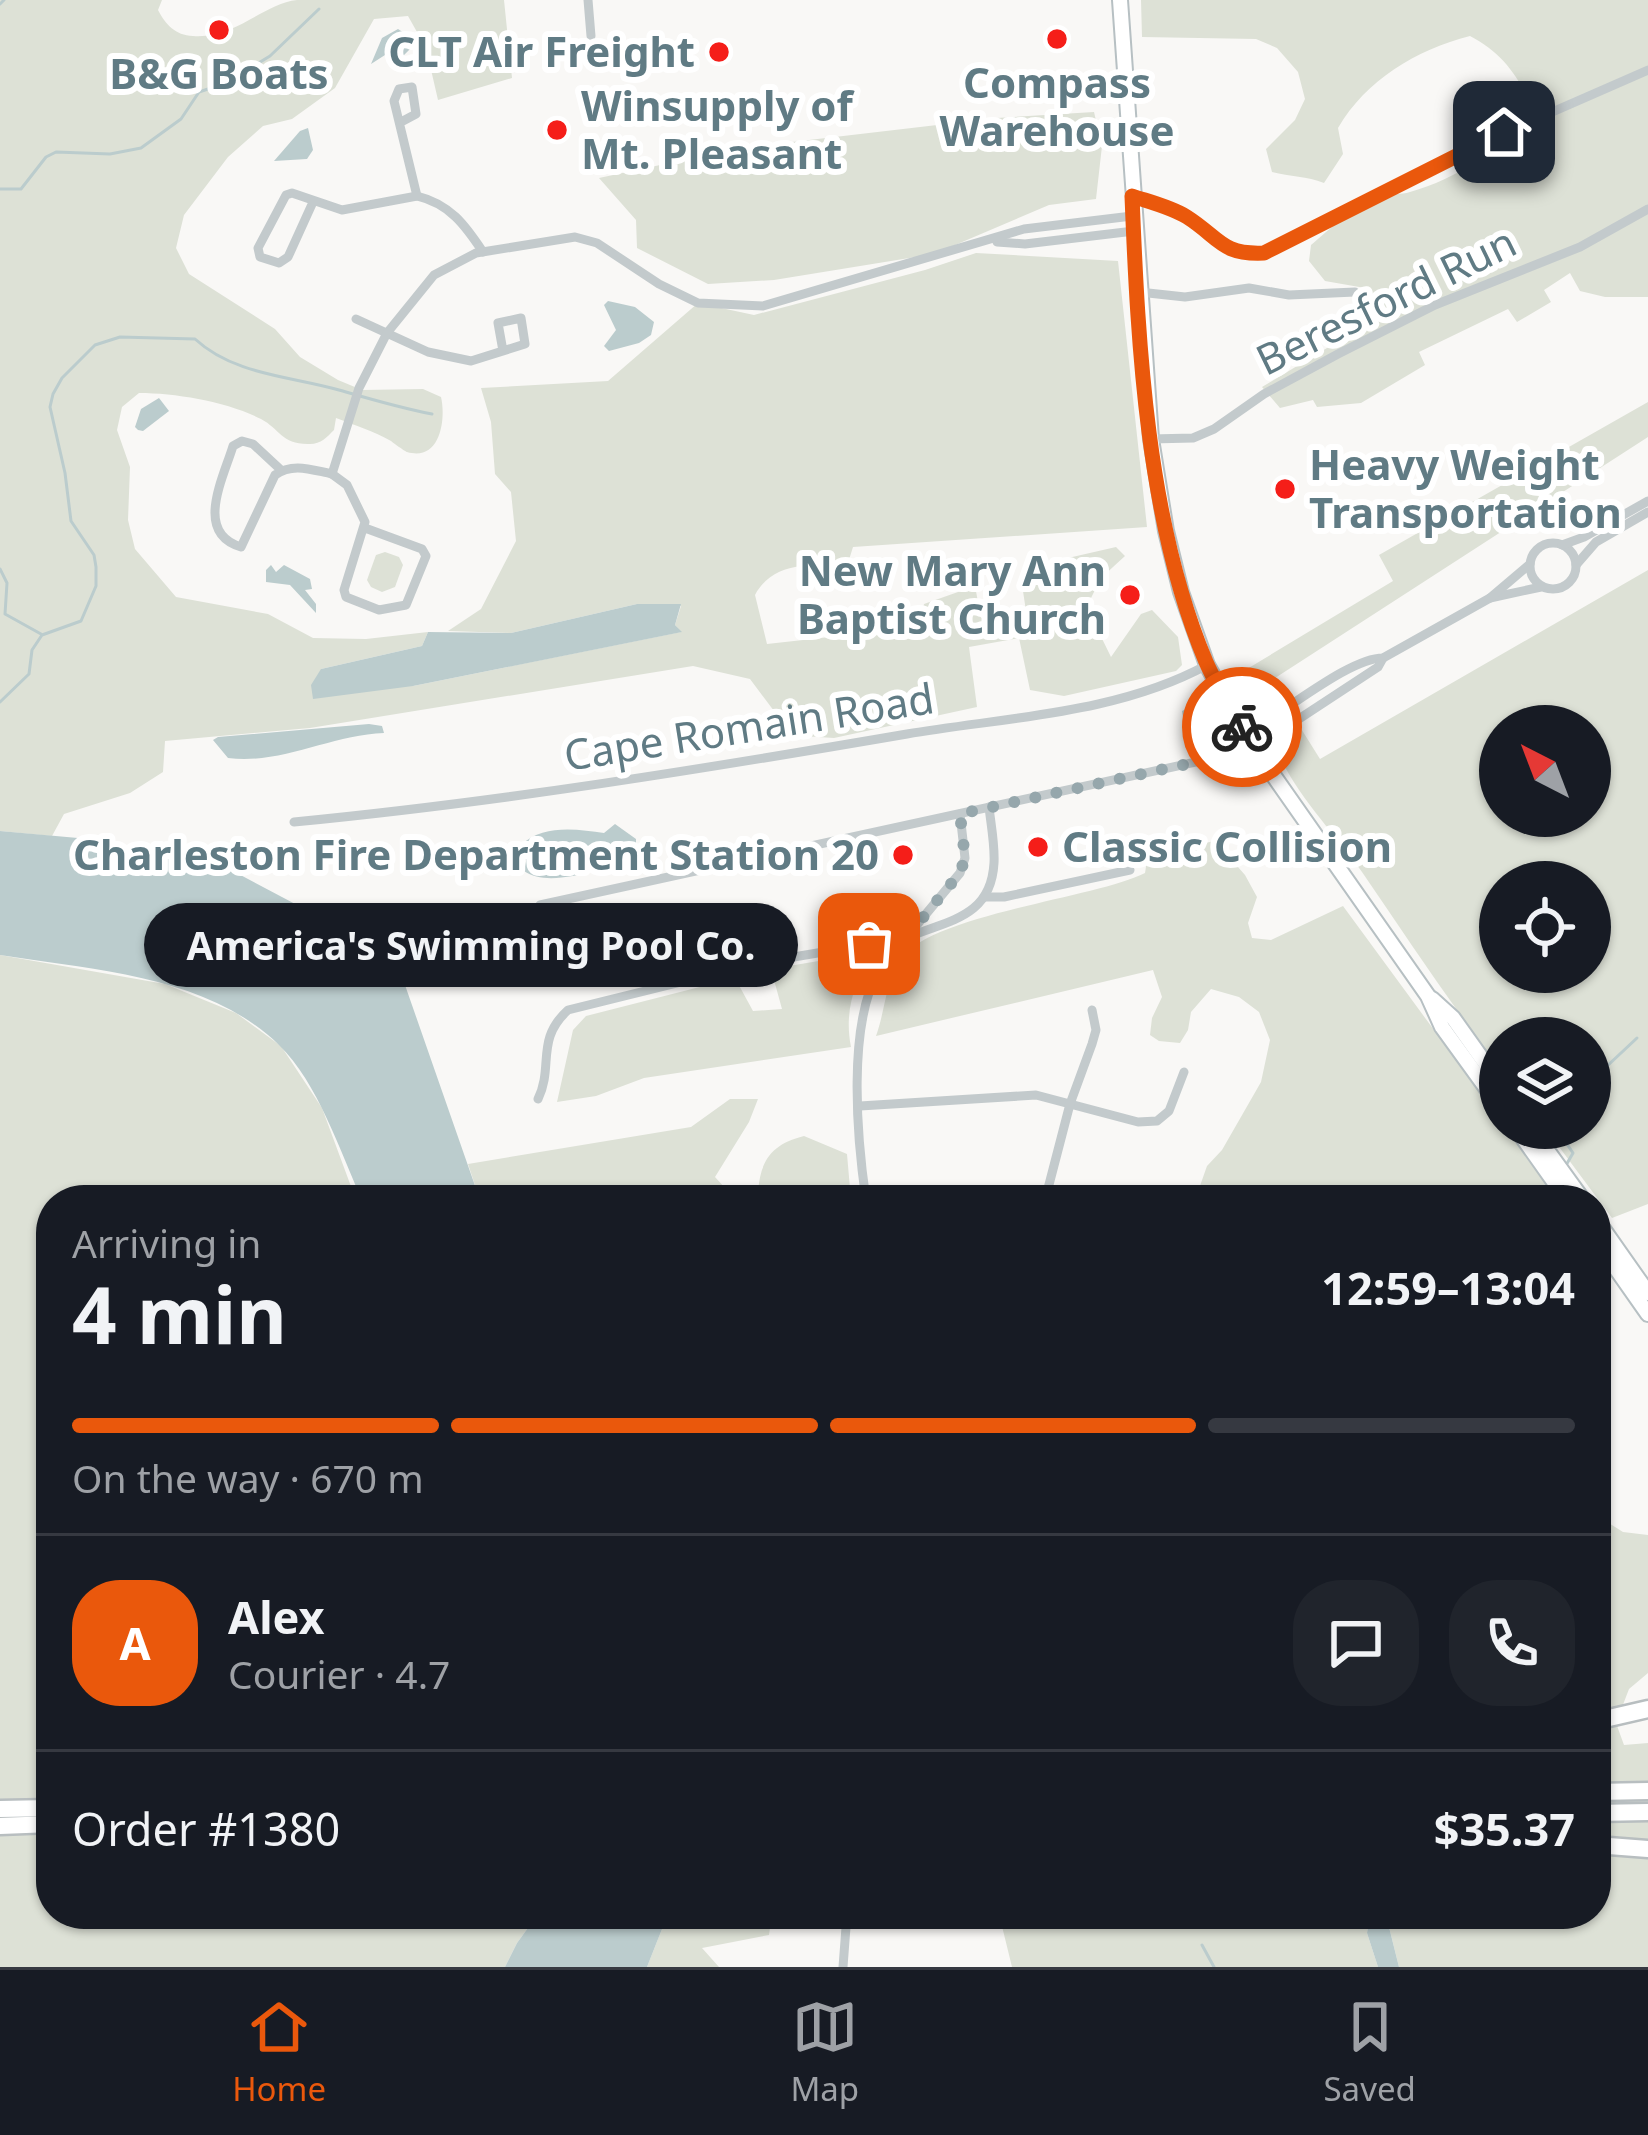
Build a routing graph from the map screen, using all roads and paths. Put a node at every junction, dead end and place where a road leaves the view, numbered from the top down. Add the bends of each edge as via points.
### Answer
1 (588, 0) edge
2 (1120, 0) edge
3 (592, 36) dead end
4 (1648, 70) edge
5 (401, 122) dead end
6 (417, 196) junction
7 (1132, 196) junction
8 (313, 202) junction
9 (1648, 209) edge
10 (1133, 224) junction
11 (483, 252) junction
12 (1139, 292) junction
13 (1355, 292) dead end
14 (356, 319) dead end
15 (387, 333) junction
16 (503, 351) dead end
17 (1151, 439) junction
18 (281, 470) junction
19 (332, 474) junction
20 (1648, 502) edge
21 (1648, 512) edge
22 (365, 528) junction
23 (1561, 544) junction
24 (1530, 564) junction
25 (1576, 565) junction
26 (1541, 586) junction
27 (1490, 598) junction
28 (1383, 658) junction
29 (1207, 664) junction
30 (1273, 717) dead end
31 (1250, 742) junction
32 (989, 808) junction
33 (960, 814) junction
34 (294, 822) dead end
35 (1130, 870) dead end
36 (986, 897) junction
37 (540, 905) dead end
38 (906, 938) junction
39 (1428, 996) junction
40 (1092, 1010) dead end
41 (1479, 1055) edge
42 (1184, 1072) dead end
43 (1479, 1078) edge
44 (538, 1099) dead end
45 (1070, 1104) junction
46 (860, 1106) junction
47 (1536, 1149) edge
48 (1542, 1149) edge
49 (1549, 1163) junction
50 (865, 1185) edge
51 (1049, 1185) edge
52 (1564, 1185) edge
53 (1611, 1240) edge
54 (1611, 1261) edge
55 (1648, 1293) edge
56 (1648, 1313) edge
57 (1648, 1708) edge
58 (1611, 1717) edge
59 (1648, 1791) edge
60 (1611, 1792) edge
61 (36, 1808) edge
62 (0, 1809) edge
63 (1648, 1812) edge
64 (1611, 1813) edge
65 (36, 1825) edge
66 (0, 1826) edge
67 (1611, 1846) edge
68 (1648, 1849) edge
69 (846, 1929) edge
70 (843, 1967) edge

1 - 3 street
2 - 7 main road
4 - 7 street via 1459,153 1264,253 1220,246 1182,214
5 - 6 street
6 - 8 street via 364,208
6 - 11 street via 451,209
7 - 10 main road
8 - 8 street via 286,195 260,256 288,257
9 - 17 street, Beresford Run via 1338,354 1214,429
10 - 11 street via 952,248 763,306 698,303 575,238
10 - 12 main road
11 - 15 street via 434,275
12 - 13 street
12 - 17 main road
14 - 15 street
15 - 16 street via 471,361
15 - 19 street via 359,388
17 - 29 main road via 1166,531
18 - 18 street via 241,547 226,540 213,511 232,446 254,444
18 - 19 street
19 - 22 street via 347,485
20 - 23 street
21 - 25 street via 1596,542
22 - 22 street via 346,597 379,610 406,605 426,556 422,548
23 - 24 street via 1540,548
23 - 25 street
24 - 26 street
24 - 27 street
25 - 26 street via 1564,587
26 - 27 street
27 - 28 street
28 - 30 street
28 - 31 street via 1270,738
29 - 31 main road
29 - 34 street, Cape Romain Road via 1169,685 1058,712 551,792
31 - 32 street via 1228,755
31 - 39 main road
32 - 33 street
32 - 36 street via 994,865
33 - 37 street
33 - 38 street via 960,873
35 - 36 street
36 - 38 street via 952,925
38 - 44 street via 758,963 568,1010 547,1038
38 - 46 street via 868,999
39 - 41 main road
39 - 43 main road
40 - 45 street via 1093,1044
42 - 45 street via 1169,1112 1156,1120
45 - 46 street via 1016,1094
45 - 51 street
46 - 50 street
47 - 49 main road
48 - 49 main road
49 - 52 main road
53 - 55 main road
54 - 56 main road
57 - 58 highway
59 - 60 highway
61 - 62 highway
63 - 64 highway
65 - 66 highway
67 - 68 highway
69 - 70 street

